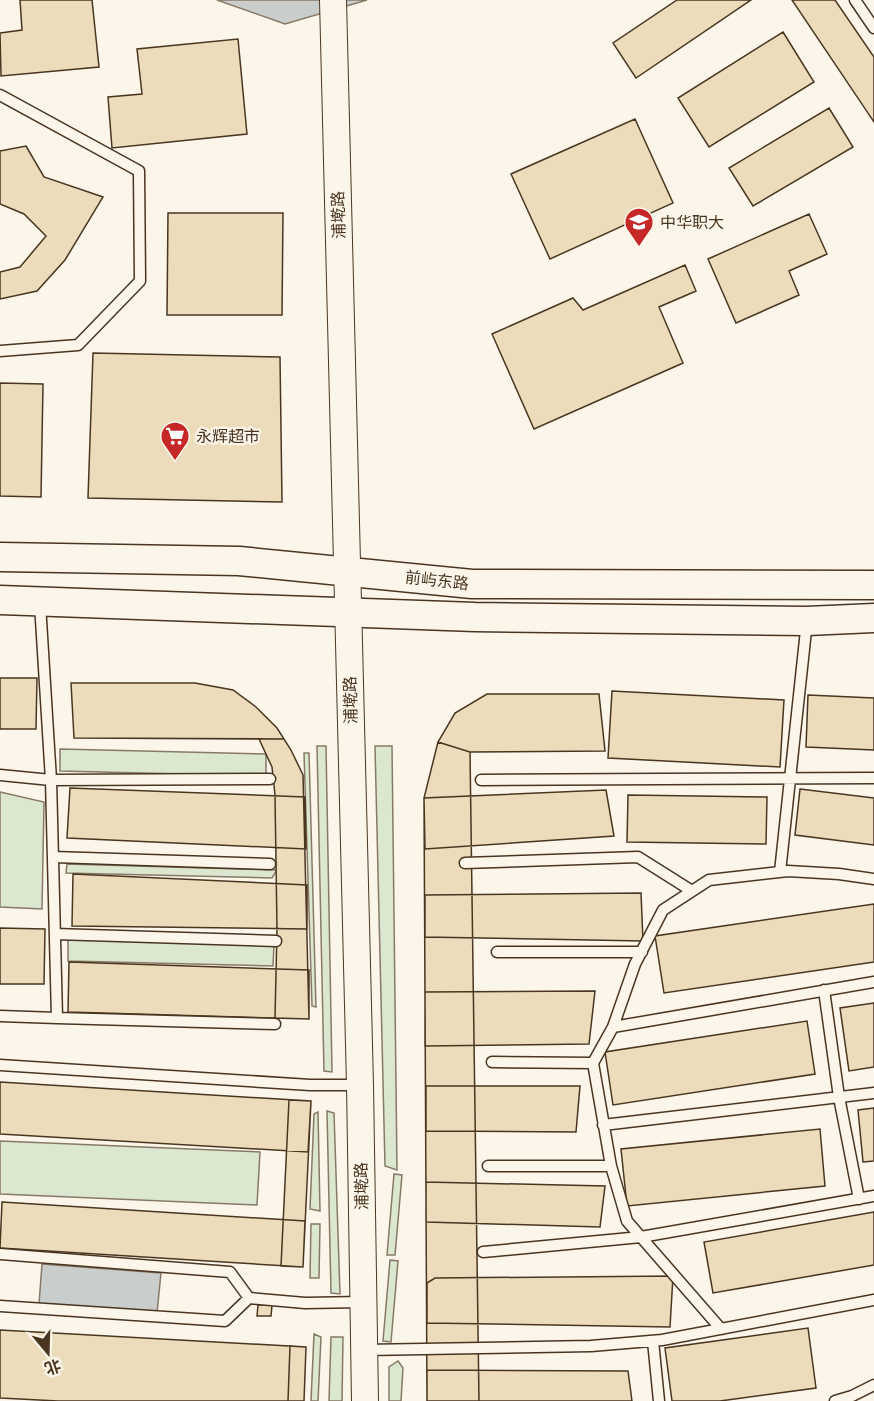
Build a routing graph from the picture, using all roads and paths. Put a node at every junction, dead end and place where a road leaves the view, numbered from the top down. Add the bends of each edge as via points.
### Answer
1 (855, 0) edge
2 (333, 11) edge
3 (874, 28) edge
4 (0, 94) edge
5 (0, 351) edge
6 (0, 556) edge
7 (346, 571) junction
8 (874, 585) edge
9 (0, 600) edge
10 (40, 600) junction
11 (348, 611) junction
12 (874, 618) edge
13 (807, 621) junction
14 (0, 775) edge
15 (874, 778) edge
16 (270, 779) dead end
17 (790, 779) junction
18 (51, 780) junction
19 (481, 780) dead end
20 (53, 857) junction
21 (465, 863) dead end
22 (270, 864) dead end
23 (780, 872) junction
24 (874, 879) edge
25 (692, 891) junction
26 (55, 934) junction
27 (276, 941) dead end
28 (497, 952) dead end
29 (642, 952) junction
30 (874, 982) edge
31 (824, 990) junction
32 (0, 1016) edge
33 (57, 1018) junction
34 (275, 1024) dead end
35 (613, 1027) junction
36 (492, 1062) dead end
37 (593, 1063) junction
38 (0, 1065) edge
39 (360, 1085) junction
40 (874, 1093) edge
41 (839, 1097) junction
42 (603, 1125) junction
43 (488, 1166) dead end
44 (611, 1166) junction
45 (874, 1196) edge
46 (859, 1199) junction
47 (641, 1237) junction
48 (483, 1252) dead end
49 (0, 1254) edge
50 (249, 1298) junction
51 (874, 1299) edge
52 (363, 1302) junction
53 (0, 1306) edge
54 (721, 1329) junction
55 (653, 1341) junction
56 (364, 1350) junction
57 (874, 1385) edge
58 (365, 1401) edge
59 (659, 1401) edge
60 (835, 1401) edge

1 - 3 lane
2 - 7 street, 浦墘路
4 - 5 lane via 139,171 140,281 78,345
6 - 7 main road, 前屿东路 via 238,561
7 - 8 main road, 前屿东路 via 472,584
7 - 11 street, 浦墘路
9 - 10 main road, 前屿东路
10 - 11 main road, 前屿东路
10 - 18 lane
11 - 13 main road, 前屿东路 via 475,617
11 - 39 street, 浦墘路
12 - 13 main road, 前屿东路
13 - 17 lane
14 - 18 lane
15 - 17 lane
16 - 18 lane
17 - 19 lane
17 - 23 lane
18 - 20 lane
20 - 22 lane
20 - 26 lane
21 - 25 lane via 638,857
23 - 24 lane
23 - 25 lane via 710,880
25 - 29 lane via 663,910
26 - 27 lane
26 - 33 lane
28 - 29 lane
29 - 35 lane
30 - 31 lane
31 - 35 lane
31 - 41 lane
32 - 33 lane
33 - 34 lane
35 - 37 lane
36 - 37 lane
37 - 42 lane
38 - 39 lane
39 - 52 street, 浦墘路
40 - 41 lane
41 - 42 lane
41 - 46 lane
42 - 44 lane
43 - 44 lane
44 - 47 lane via 627,1221
45 - 46 lane
46 - 47 lane
47 - 48 lane
47 - 54 lane
49 - 50 lane via 230,1272
50 - 52 lane via 305,1303
50 - 53 lane via 225,1321
51 - 54 lane
52 - 56 street, 浦墘路
54 - 55 lane
55 - 56 lane via 591,1346
55 - 59 lane
56 - 58 street, 浦墘路
57 - 60 lane

